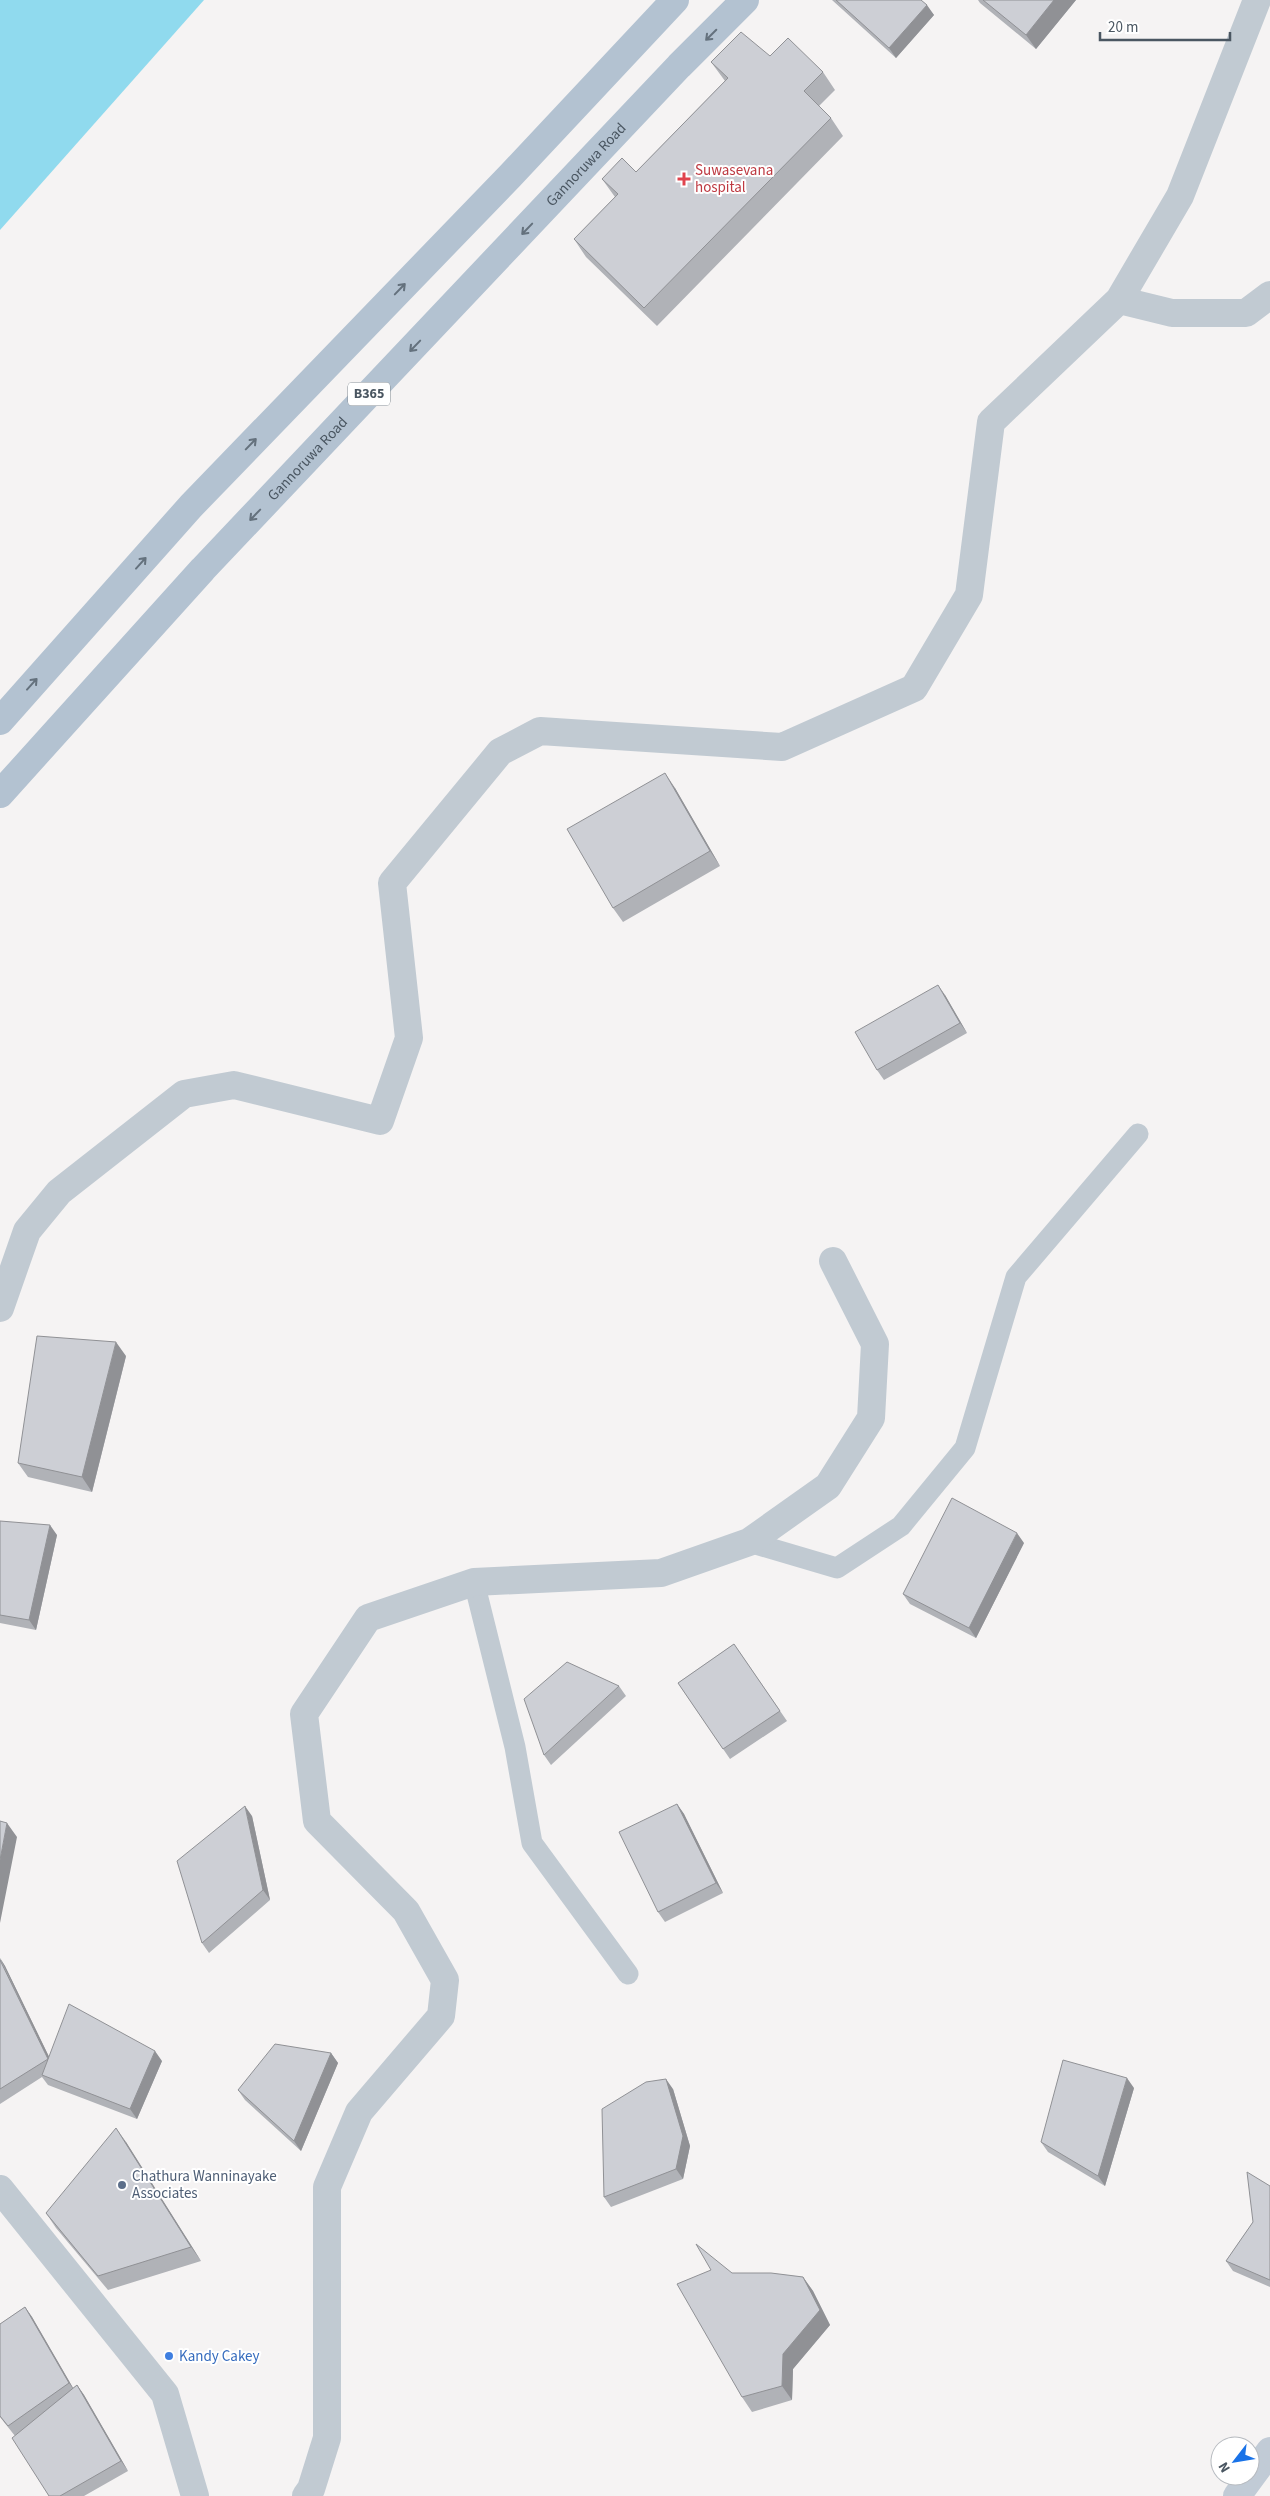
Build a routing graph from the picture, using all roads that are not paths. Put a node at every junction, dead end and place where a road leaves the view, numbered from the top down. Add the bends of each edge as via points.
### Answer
1 (675, 0) edge
2 (746, 0) edge
3 (1257, 0) edge
4 (1270, 295) edge
5 (1119, 300) junction
6 (0, 721) edge
7 (0, 794) edge
8 (1138, 1134) dead end
9 (833, 1261) dead end
10 (0, 1308) edge
11 (749, 1542) junction
12 (474, 1582) junction
13 (628, 1974) dead end
14 (0, 2189) edge
15 (1270, 2451) edge
16 (195, 2496) edge
17 (306, 2496) edge
18 (1238, 2496) edge

6 -> 1 main road via 198,500
2 -> 7 main road, Gannoruwa Road / B365 via 203,569
3 - 5 street via 1180,196
4 - 5 street via 1246,313 1172,314
5 - 10 street via 991,422 968,595 914,688 782,747 540,731 500,752 392,883 409,1038 380,1121 234,1085 184,1094 59,1192 28,1231
8 - 11 lane via 1016,1277 965,1448 901,1526 838,1568
9 - 11 street via 875,1344 871,1418 828,1486
11 - 12 street via 661,1573
12 - 13 lane via 515,1747 532,1843
12 - 17 street via 368,1618 304,1714 317,1821 406,1911 445,1980 440,2016 360,2112 327,2187 327,2438
14 - 16 street via 165,2394
15 - 18 street

